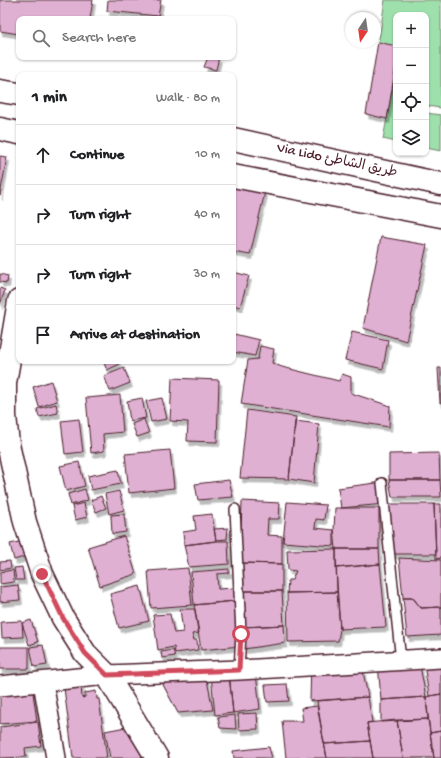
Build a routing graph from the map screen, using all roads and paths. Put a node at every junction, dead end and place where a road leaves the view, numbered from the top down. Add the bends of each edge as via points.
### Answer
1 (0, 91) edge
2 (16, 94) edge
3 (0, 129) edge
4 (16, 132) edge
5 (236, 140) edge
6 (236, 177) edge
7 (441, 184) edge
8 (441, 216) edge
9 (16, 315) edge
10 (4, 369) edge
11 (382, 483) dead end
12 (235, 509) dead end
13 (441, 658) edge
14 (401, 661) junction
15 (239, 670) junction
16 (107, 675) junction
17 (42, 682) junction
18 (0, 686) edge
19 (56, 758) edge
20 (157, 758) edge

1 - 2 street
3 - 4 street
5 - 7 street, Via Lido طريق الشاطئ
6 - 8 street
9 - 10 street
10 - 16 street via 8,444 25,522 42,574 63,618 85,653
11 - 14 lane
12 - 15 lane via 241,634
13 - 14 street
14 - 15 street
15 - 16 street
16 - 17 street
16 - 20 street
17 - 18 street
17 - 19 street

